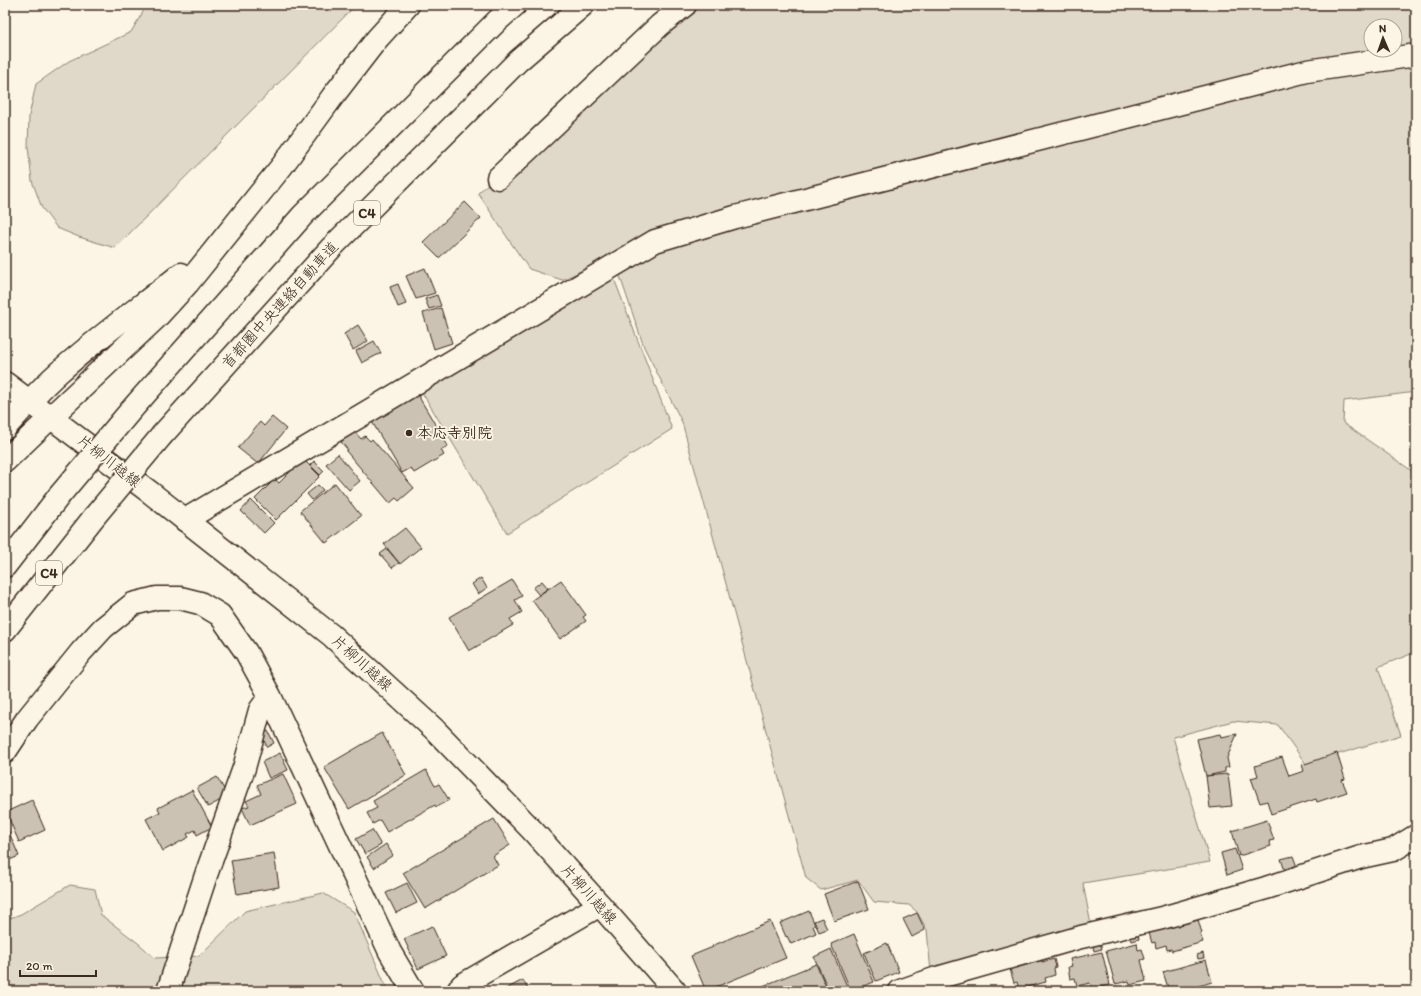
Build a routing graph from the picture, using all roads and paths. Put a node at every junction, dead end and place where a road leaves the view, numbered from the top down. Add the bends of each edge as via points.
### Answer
1 (408, 5) edge
2 (515, 5) edge
3 (583, 5) edge
4 (685, 5) edge
5 (1416, 56) edge
6 (498, 178) dead end
7 (246, 212) junction
8 (5, 383) edge
9 (30, 401) junction
10 (51, 416) junction
11 (5, 428) edge
12 (5, 461) edge
13 (185, 520) junction
14 (5, 566) edge
15 (5, 630) edge
16 (270, 696) junction
17 (5, 752) edge
18 (1416, 836) edge
19 (600, 905) junction
20 (168, 991) edge
21 (413, 991) edge
22 (458, 991) edge
23 (675, 991) edge
24 (900, 991) edge

1 - 7 main road via 377,39
2 - 14 main road, C4, bridge via 497,20 303,215 132,409 59,496
3 - 15 main road, 首都圏中央連絡自動車道 / C4, bridge via 518,61 332,247 163,434
4 - 6 main road via 660,25
5 - 13 main road via 1307,71 735,217 655,241
7 - 9 main road via 196,262 91,345
7 - 10 main road via 155,319
8 - 9 main road, 片柳川越線
9 - 10 main road, 片柳川越線
9 - 11 main road
10 - 12 main road
10 - 13 main road, 片柳川越線
13 - 19 main road, 片柳川越線 via 331,635 434,728
16 - 17 main road via 246,652 220,615 200,603 180,598 157,598 133,604 103,628 80,652 27,719
16 - 20 main road via 260,710 244,768
16 - 21 main road via 390,952
18 - 24 main road via 1393,850 1361,857 1162,918 1081,937 937,978
19 - 22 main road via 462,985
19 - 23 main road, 片柳川越線

